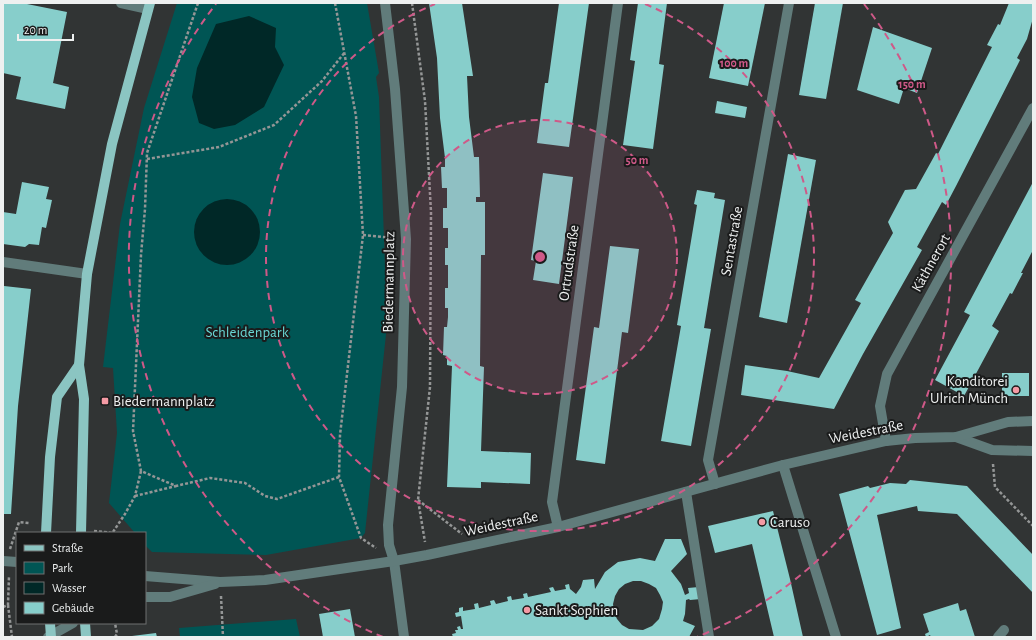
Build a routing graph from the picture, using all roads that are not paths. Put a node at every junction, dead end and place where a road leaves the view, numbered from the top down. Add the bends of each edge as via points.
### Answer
1 (121, 3) edge
2 (385, 3) edge
3 (618, 3) edge
4 (789, 3) edge
5 (149, 6) edge
6 (1033, 108) edge
7 (3, 262) edge
8 (87, 274) junction
9 (80, 365) junction
10 (1033, 421) edge
11 (956, 438) junction
12 (886, 440) junction
13 (1033, 451) edge
14 (783, 465) junction
15 (715, 484) junction
16 (686, 492) junction
17 (558, 526) junction
18 (46, 532) edge
19 (86, 532) edge
20 (394, 561) junction
21 (146, 576) edge
22 (220, 582) junction
23 (146, 597) edge
24 (50, 624) edge
25 (71, 624) edge
26 (84, 624) edge
27 (50, 636) edge
28 (86, 637) edge
29 (404, 637) edge
30 (710, 637) edge
31 (836, 637) edge

1 - 5 street
2 - 20 street, Biedermannplatz via 395,89 406,239 402,387 388,525 389,545
3 - 17 street, Ortrudstraße via 552,502
4 - 15 street, Sentastraße via 708,460
5 - 8 main road via 112,144
6 - 12 street, Käthnerort via 887,374 880,406
7 - 8 street
8 - 9 main road
9 - 18 main road via 57,397 50,457
9 - 19 main road via 84,399
10 - 11 street, Weidestraße via 1008,422
11 - 12 street, Weidestraße
11 - 13 street, Weidestraße via 992,450
12 - 14 street, Weidestraße
14 - 15 street, Weidestraße
14 - 31 street
15 - 16 street, Weidestraße
16 - 17 street, Weidestraße
16 - 30 street
17 - 20 street, Weidestraße
20 - 22 street, Weidestraße via 265,580
20 - 29 street, Biedermannplatz
21 - 22 street, Weidestraße
22 - 23 street, Weidestraße via 170,597
24 - 27 main road
25 - 27 street
26 - 28 main road

